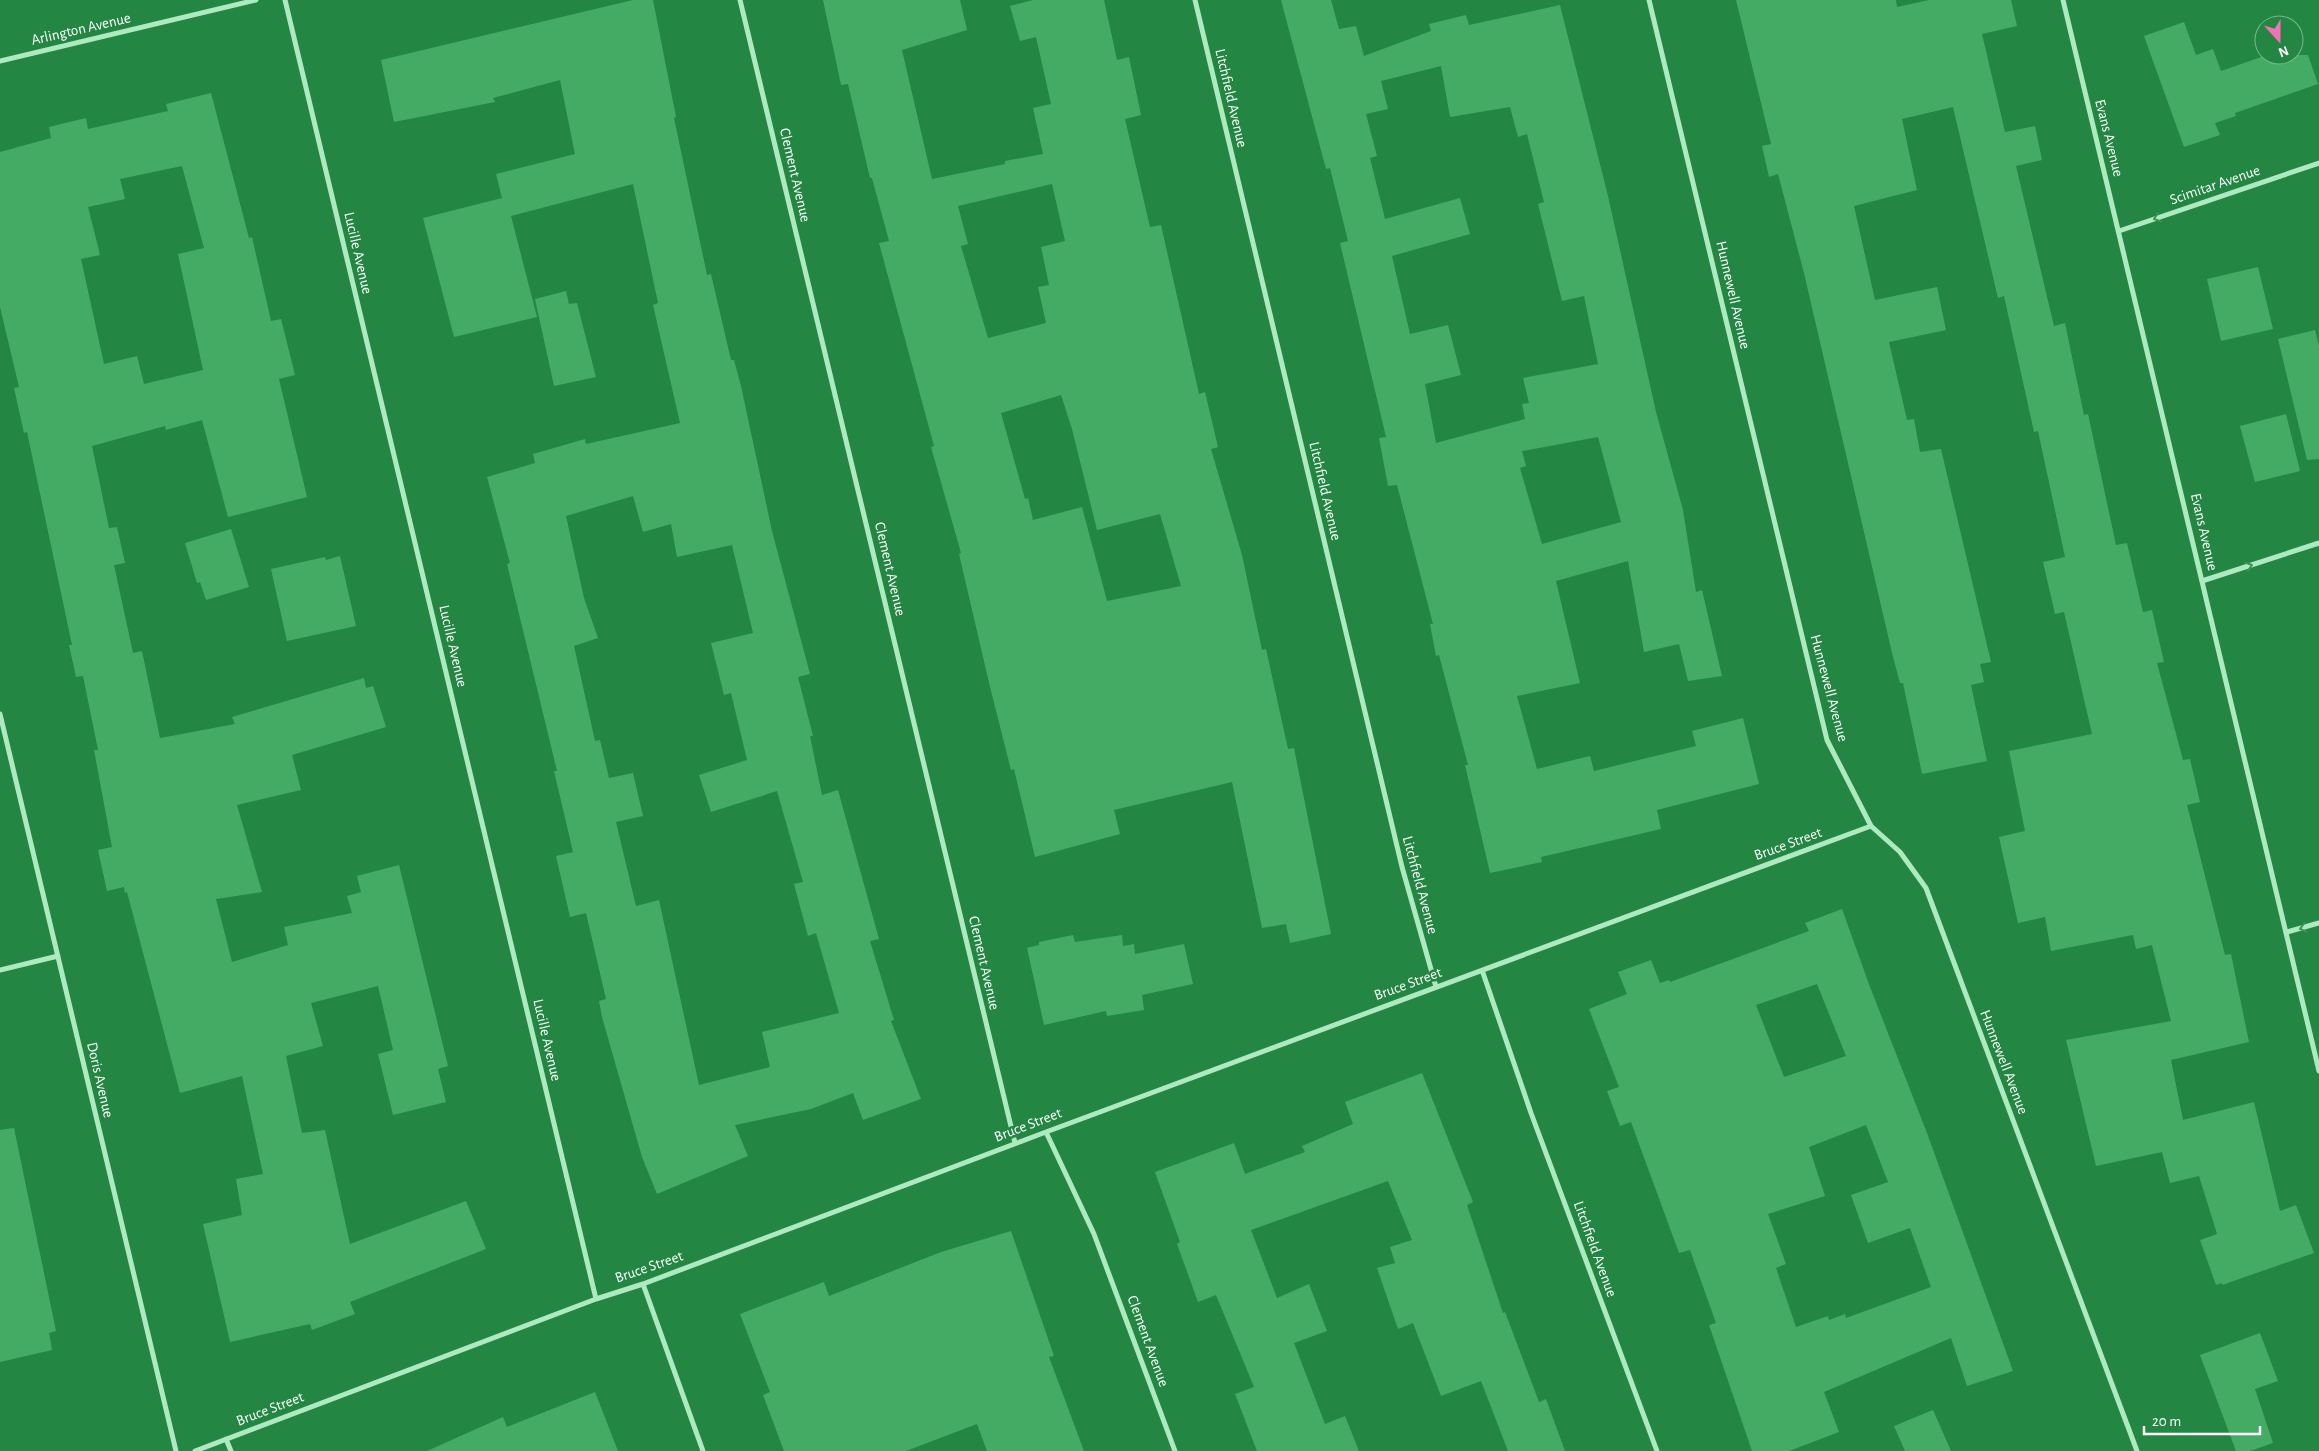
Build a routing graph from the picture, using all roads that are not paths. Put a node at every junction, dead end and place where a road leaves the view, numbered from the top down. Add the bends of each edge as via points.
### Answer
1 (256, 0) edge
2 (285, 0) edge
3 (740, 0) edge
4 (1194, 0) edge
5 (1649, 0) edge
6 (2063, 0) edge
7 (0, 61) edge
8 (2319, 163) edge
9 (2119, 232) junction
10 (2319, 543) edge
11 (2202, 581) junction
12 (0, 714) edge
13 (1871, 826) junction
14 (2319, 923) edge
15 (2287, 932) junction
16 (58, 956) junction
17 (0, 970) edge
18 (1482, 970) junction
19 (1436, 987) junction
20 (2319, 1071) edge
21 (1046, 1132) junction
22 (1015, 1144) junction
23 (643, 1284) junction
24 (596, 1299) junction
25 (226, 1439) junction
26 (176, 1451) edge
27 (196, 1451) edge
28 (231, 1451) edge
29 (703, 1451) edge
30 (1175, 1451) edge
31 (1657, 1451) edge
32 (2137, 1451) edge

1 - 7 street, Arlington Avenue
2 - 24 street, Lucille Avenue
3 - 22 street, Clement Avenue
4 - 19 street, Litchfield Avenue via 1402,867
5 - 13 street, Hunnewell Avenue via 1827,740
6 - 9 street, Evans Avenue
8 -> 9 street, Scimitar Avenue
9 - 11 street, Evans Avenue
11 -> 10 street
11 - 15 street, Evans Avenue
12 - 16 street, Doris Avenue
13 - 18 street, Bruce Street
13 - 32 street, Hunnewell Avenue via 1900,852 1926,888
14 -> 15 street
15 - 20 street, Evans Avenue
16 - 17 street
16 - 26 street, Doris Avenue
18 - 19 street, Bruce Street
18 - 31 street, Litchfield Avenue via 1531,1113
19 - 21 street, Bruce Street
21 - 22 street, Bruce Street
21 - 30 street, Clement Avenue via 1094,1234
22 - 23 street, Bruce Street
23 - 24 street, Bruce Street
23 - 29 street
24 - 25 street, Bruce Street
25 - 27 street, Bruce Street
25 - 28 street

